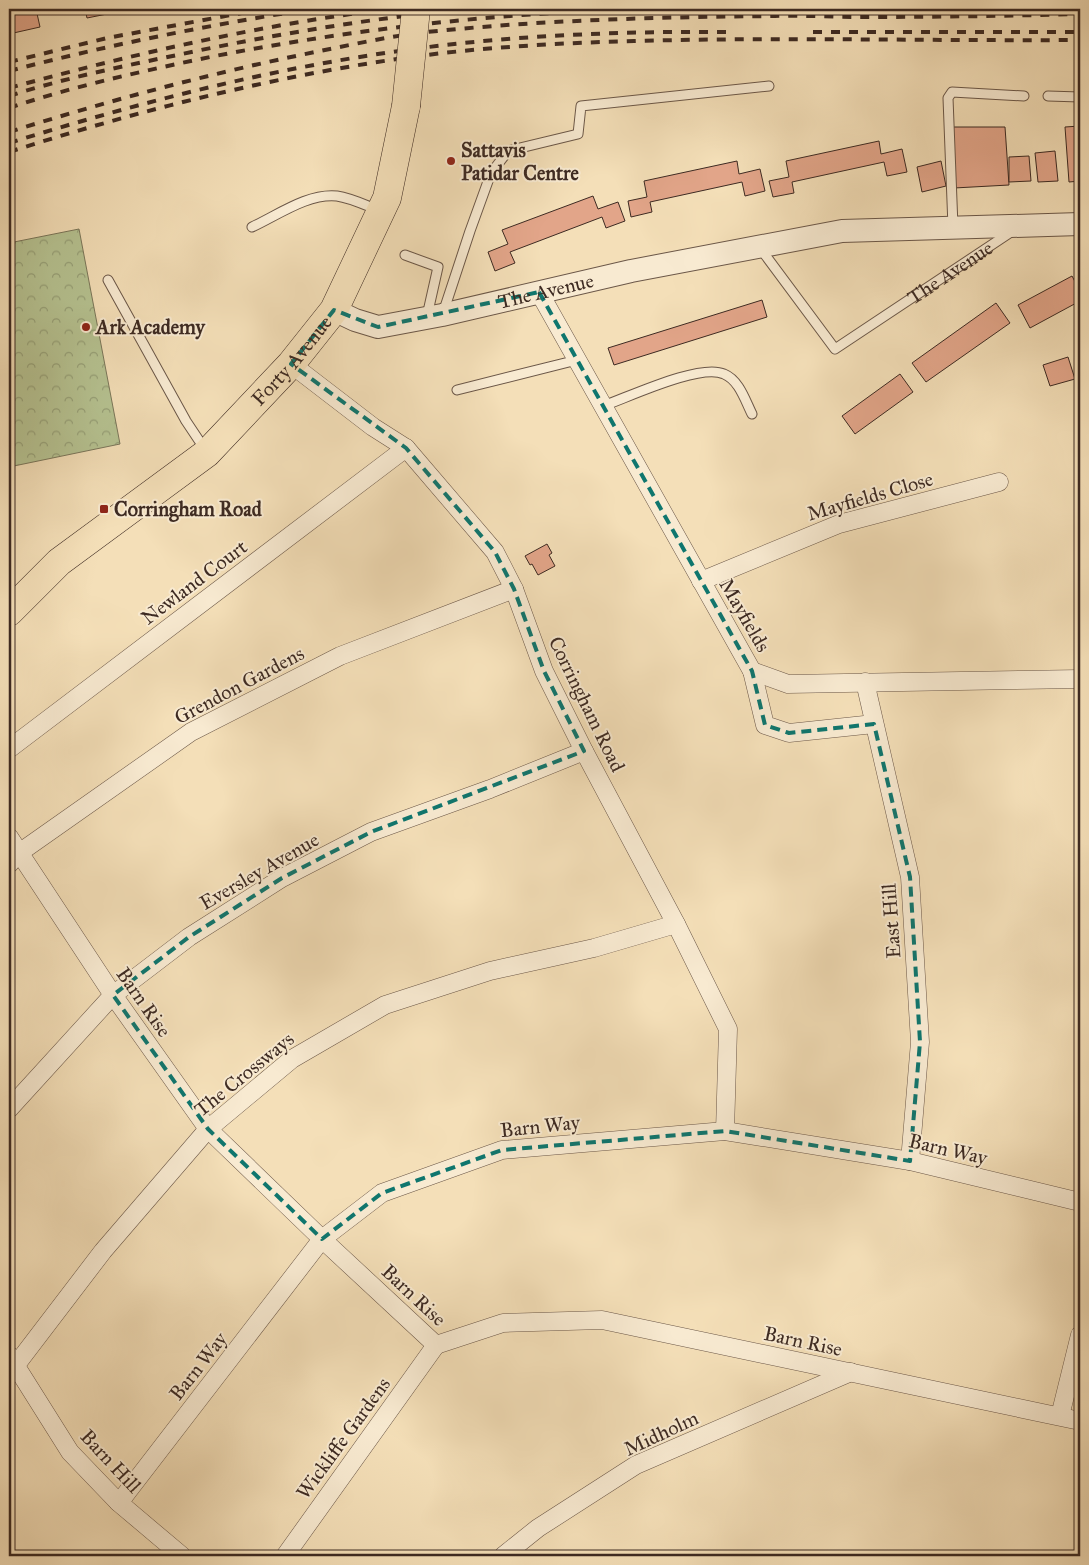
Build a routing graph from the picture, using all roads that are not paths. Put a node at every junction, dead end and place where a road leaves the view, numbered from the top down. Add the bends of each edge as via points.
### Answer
1 (416, 9) edge
2 (769, 86) dead end
3 (1024, 96) dead end
4 (1048, 96) dead end
5 (1080, 97) edge
6 (381, 212) junction
7 (1080, 224) edge
8 (1021, 225) junction
9 (252, 227) dead end
10 (953, 227) junction
11 (759, 246) junction
12 (405, 255) dead end
13 (108, 280) dead end
14 (539, 292) junction
15 (334, 310) junction
16 (435, 317) junction
17 (577, 360) junction
18 (291, 364) junction
19 (457, 390) dead end
20 (603, 406) junction
21 (752, 414) dead end
22 (406, 448) junction
23 (207, 453) junction
24 (999, 482) dead end
25 (701, 581) junction
26 (514, 589) junction
27 (9, 612) edge
28 (752, 671) junction
29 (1080, 679) edge
30 (865, 682) junction
31 (874, 724) junction
32 (9, 749) edge
33 (584, 751) junction
34 (9, 837) edge
35 (14, 858) edge
36 (676, 924) junction
37 (113, 995) junction
38 (9, 1109) edge
39 (208, 1129) junction
40 (725, 1131) junction
41 (910, 1161) junction
42 (1080, 1202) edge
43 (322, 1239) junction
44 (1080, 1335) edge
45 (436, 1345) junction
46 (13, 1360) edge
47 (851, 1372) junction
48 (1060, 1416) junction
49 (1080, 1421) edge
50 (118, 1502) junction
51 (182, 1556) edge
52 (285, 1556) edge
53 (503, 1556) edge

1 - 6 main road, Forty Avenue, bridge via 406,106 387,198
2 - 16 lane via 581,106 578,134 508,151 491,172
3 - 10 lane via 952,92 948,98
4 - 5 lane
6 - 9 lane via 337,196 318,197
6 - 15 main road, Forty Avenue
7 - 8 street, The Avenue
8 - 10 street, The Avenue
8 - 11 lane, The Avenue via 835,349
10 - 11 street, The Avenue via 842,231
11 - 14 street, The Avenue
12 - 16 lane via 438,266
13 - 23 lane
14 - 16 street, The Avenue
14 - 17 street, Mayfields
15 - 16 street, The Avenue via 378,327
15 - 18 main road, Forty Avenue
17 - 19 lane
17 - 20 street, Mayfields
18 - 22 street, Corringham Road via 373,427
18 - 23 main road, Forty Avenue
20 - 21 lane via 679,377 712,371 725,374 735,382
20 - 25 street, Mayfields
22 - 26 street, Corringham Road via 495,552
22 - 32 street, Newland Court
23 - 27 main road, Forty Avenue via 59,562
24 - 25 street, Mayfields Close via 839,524
25 - 28 street, Mayfields
26 - 33 street, Corringham Road via 544,671
26 - 35 street, Grendon Gardens via 340,656 190,732
28 - 30 street, Mayfields via 788,684
28 - 31 street via 765,725 789,733
29 - 30 street, Mayfields
30 - 31 street, East Hill
31 - 41 street, East Hill via 910,877 920,1042
33 - 36 street, Corringham Road
33 - 37 street, Eversley Avenue via 371,832 282,878 189,937
34 - 35 street, Barn Rise
35 - 37 street, Barn Rise
36 - 39 street, The Crossways via 594,948 490,971 385,1005 292,1059
36 - 40 street, Corringham Road via 728,1029
37 - 38 street, Eversley Avenue
37 - 39 street, Barn Rise
39 - 43 street, Barn Rise
39 - 46 street, The Crossways
40 - 41 street, Barn Way
40 - 43 street, Barn Way via 502,1150 382,1193
41 - 42 street, Barn Way
43 - 45 street, Barn Rise
43 - 50 street, Barn Way
44 - 48 street
45 - 47 street, Barn Rise via 503,1323 602,1320
45 - 52 street, Wickliffe Gardens
46 - 50 street, Barn Hill via 70,1452
47 - 48 street, Barn Rise
47 - 53 street, Midholm via 636,1466 538,1528
48 - 49 street, Barn Rise
50 - 51 street, Barn Hill

